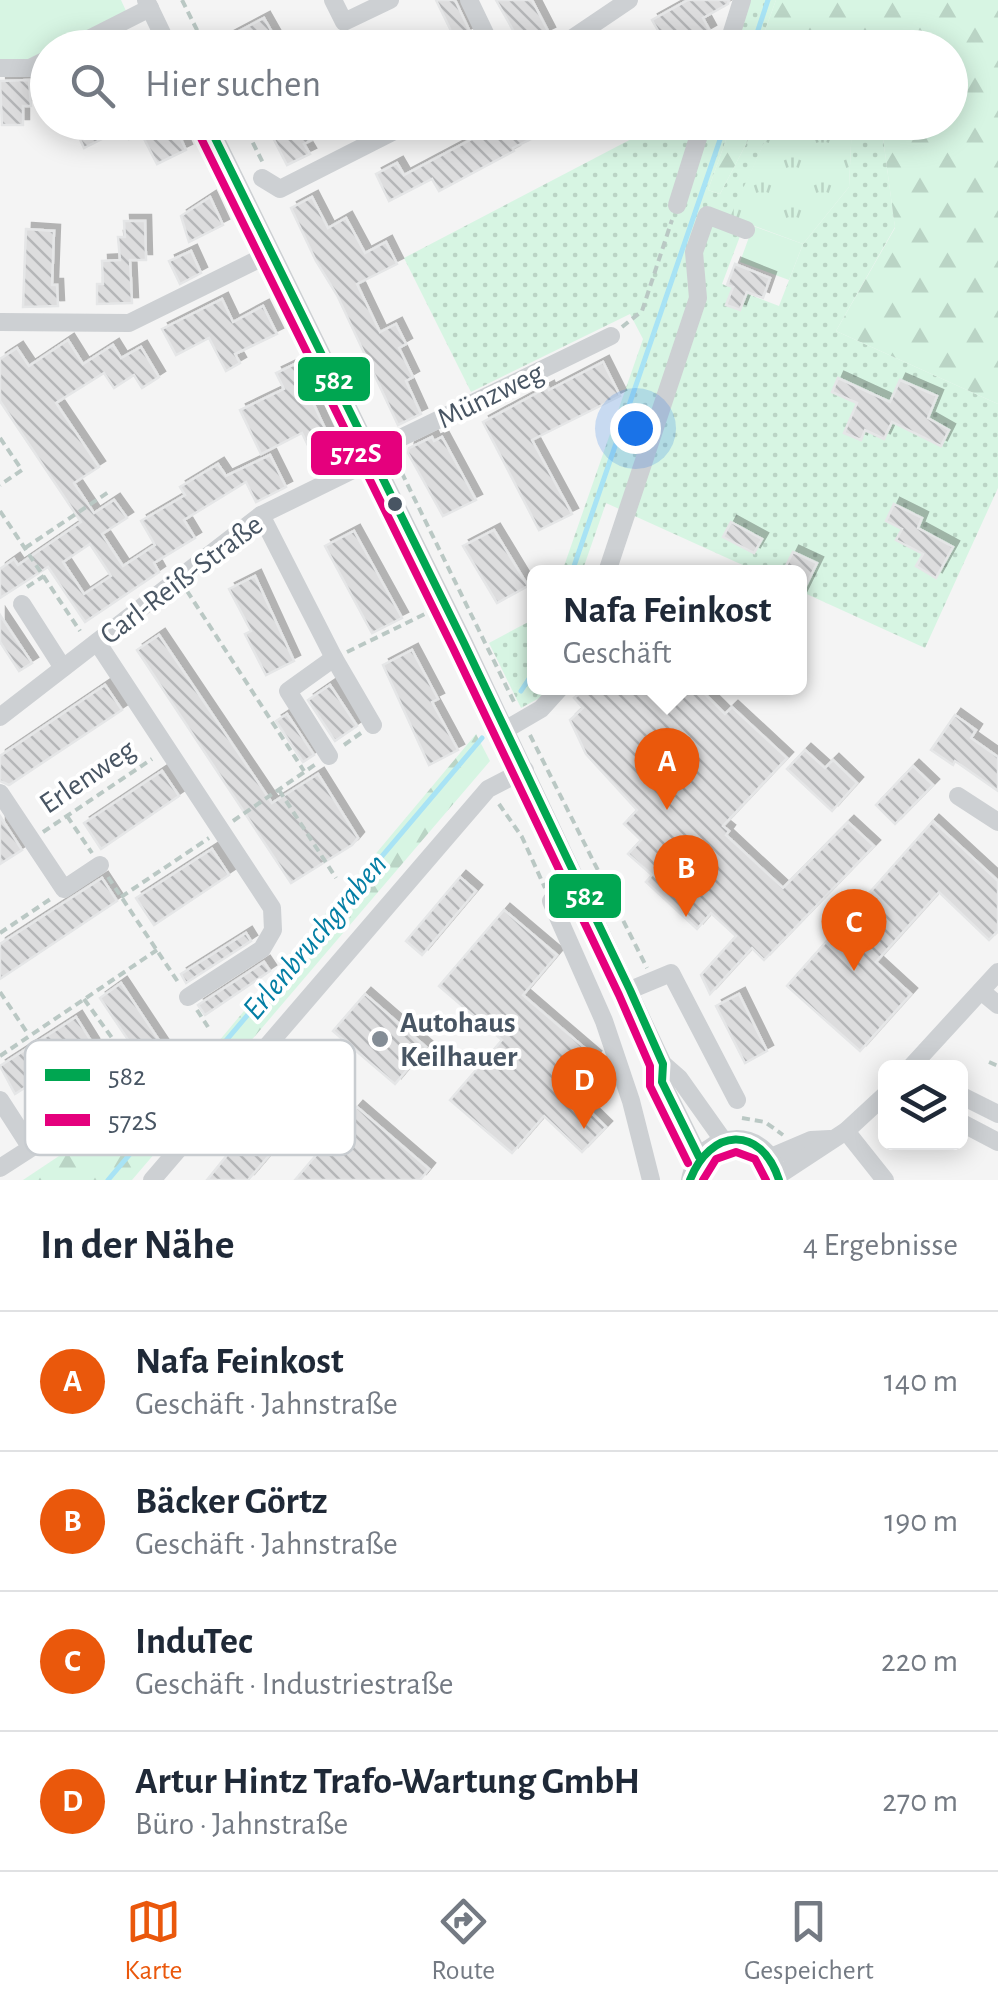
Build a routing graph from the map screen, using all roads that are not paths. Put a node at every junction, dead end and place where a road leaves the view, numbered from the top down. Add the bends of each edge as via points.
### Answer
1 (334, 0) edge
2 (390, 0) edge
3 (469, 0) edge
4 (629, 0) edge
5 (742, 0) edge
6 (148, 4) edge
7 (102, 30) edge
8 (160, 30) edge
9 (483, 30) edge
10 (585, 30) edge
11 (733, 30) edge
12 (0, 68) edge
13 (30, 68) edge
14 (215, 140) edge
15 (377, 140) edge
16 (698, 140) edge
17 (262, 178) road end
18 (677, 205) road end
19 (746, 230) dead end
20 (271, 253) junction
21 (0, 322) edge
22 (611, 336) road end
23 (372, 457) junction
24 (262, 515) junction
25 (609, 565) edge
26 (22, 604) dead end
27 (94, 645) junction
28 (334, 658) junction
29 (63, 668) junction
30 (554, 695) edge
31 (0, 716) edge
32 (374, 724) dead end
33 (505, 730) junction
34 (328, 756) dead end
35 (524, 770) junction
36 (0, 793) edge
37 (958, 796) dead end
38 (998, 822) edge
39 (100, 866) road end
40 (580, 886) junction
41 (998, 972) edge
42 (630, 990) junction
43 (980, 991) junction
44 (188, 997) road end
45 (998, 1006) edge
46 (272, 1040) edge
47 (918, 1060) edge
48 (662, 1064) junction
49 (968, 1099) edge
50 (0, 1100) edge
51 (878, 1101) edge
52 (740, 1109) road end
53 (998, 1114) edge
54 (968, 1126) edge
55 (838, 1135) junction
56 (25, 1139) edge
57 (722, 1140) junction
58 (998, 1142) edge
59 (25, 1152) edge
60 (173, 1155) edge
61 (698, 1157) junction
62 (0, 1168) edge
63 (776, 1170) edge
64 (883, 1179) edge
65 (152, 1180) edge
66 (651, 1180) edge
67 (690, 1180) edge

1 - 2 street via 344,22
3 - 9 street
4 - 10 street
5 - 11 street
6 - 7 street
6 - 8 street
12 - 13 street
14 - 20 street
15 - 17 street via 280,189
16 - 18 street
19 - 25 street via 707,215 694,252 698,298
20 - 21 street via 129,323
20 - 23 street
22 - 23 street, Münzweg
23 - 24 street, Carl-Reiß-Straße
23 - 33 street
24 - 27 street, Carl-Reiß-Straße
24 - 28 street
26 - 29 street
27 - 29 street, Carl-Reiß-Straße
27 - 44 street via 272,908 273,930 262,948
28 - 32 street
28 - 34 street via 288,692
29 - 31 street, Carl-Reiß-Straße
30 - 33 street
33 - 35 street
35 - 40 street
35 - 46 street via 488,789
36 - 39 street via 64,890
37 - 38 street
40 - 42 street
40 - 66 street via 551,901 604,1020
41 - 43 street
42 - 48 street
42 - 52 street via 671,973
43 - 45 street
43 - 47 street
48 - 57 street
48 - 61 street via 662,1082
49 - 53 street
50 - 56 street
51 - 55 street
54 - 58 street
55 - 63 street
55 - 63 street via 792,1146
55 - 64 street
57 - 61 street
57 - 63 street via 749,1141
59 - 62 street
60 - 65 street
61 - 67 street

